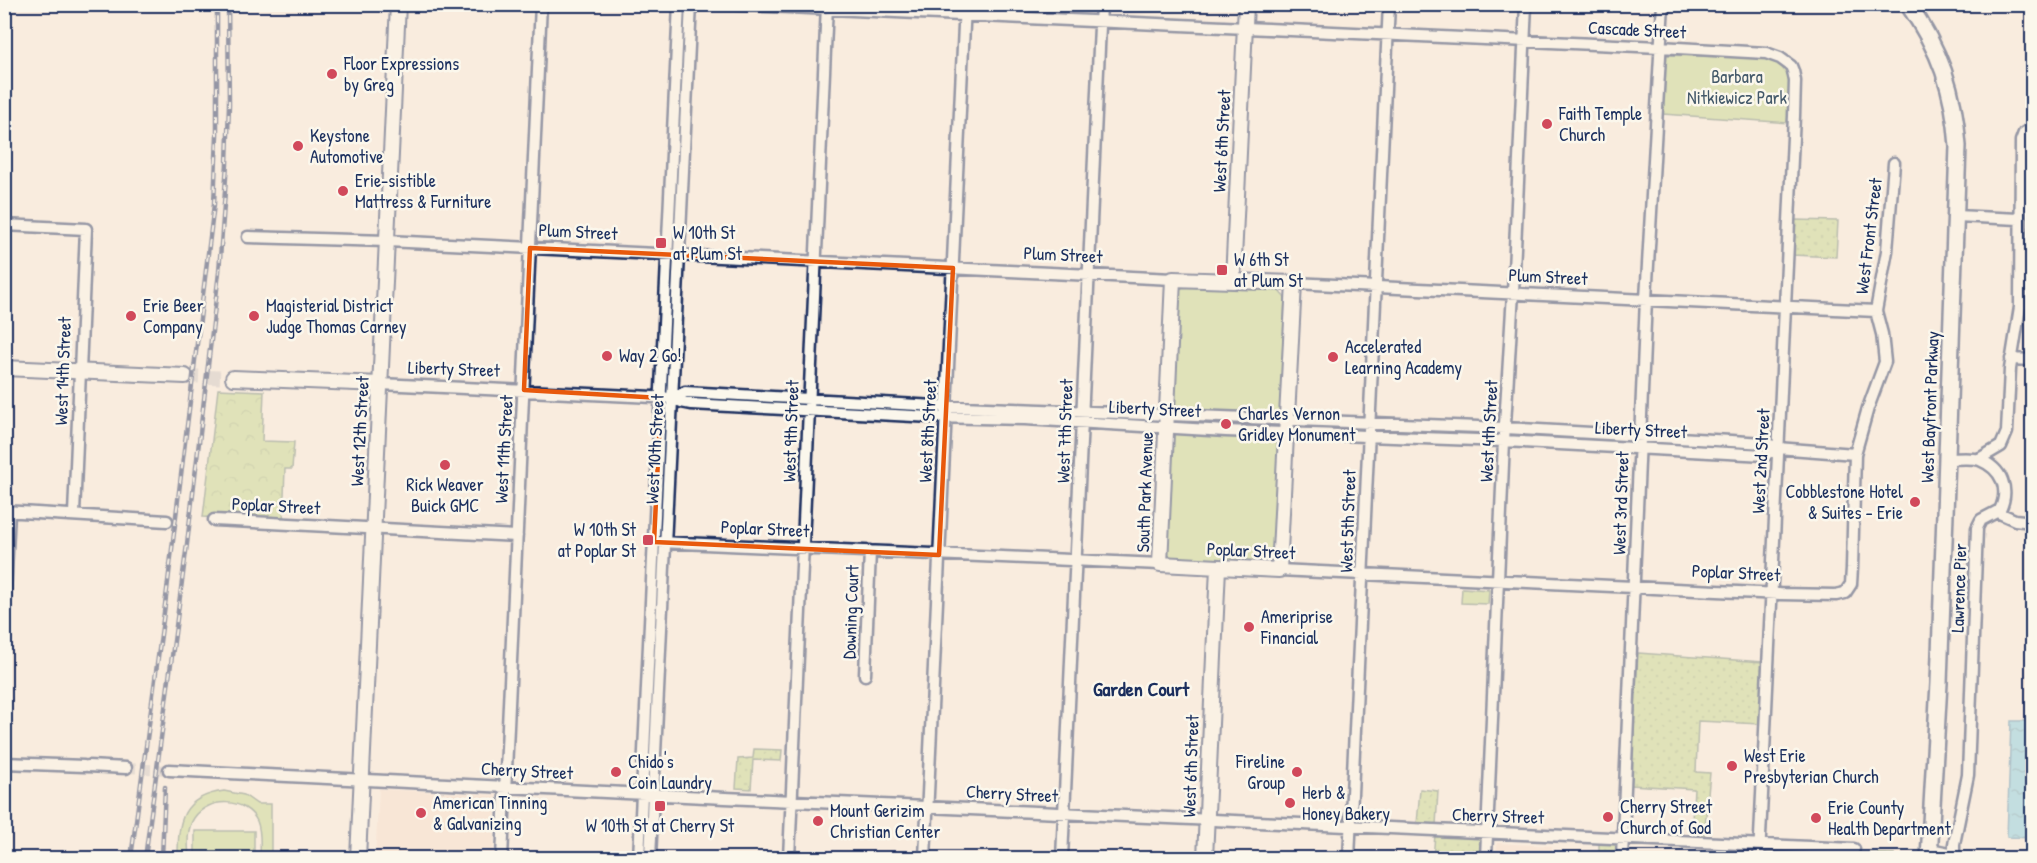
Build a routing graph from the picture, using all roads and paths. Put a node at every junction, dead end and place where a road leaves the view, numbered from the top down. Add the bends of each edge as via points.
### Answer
1 (398, 4) edge
2 (541, 4) edge
3 (679, 4) edge
4 (692, 4) edge
5 (722, 4) edge
6 (1101, 4) edge
7 (1246, 4) edge
8 (1389, 4) edge
9 (1526, 4) edge
10 (1663, 4) edge
11 (1908, 4) edge
12 (827, 7) edge
13 (964, 10) edge
14 (1100, 22) junction
15 (1245, 29) junction
16 (1387, 36) junction
17 (1524, 42) junction
18 (1660, 47) junction
19 (1791, 66) joint
20 (2032, 128) edge
21 (674, 129) junction
22 (686, 130) junction
23 (1894, 163) dead end
24 (1956, 216) junction
25 (2019, 219) junction
26 (4, 225) edge
27 (249, 237) dead end
28 (387, 241) junction
29 (530, 248) junction
30 (668, 255) junction
31 (680, 255) junction
32 (816, 261) junction
33 (953, 268) junction
34 (1088, 274) junction
35 (1173, 279) junction
36 (1233, 280) junction
37 (1294, 283) junction
38 (1377, 287) junction
39 (1513, 293) junction
40 (1646, 300) junction
41 (1785, 307) junction
42 (1876, 311) junction
43 (2011, 359) junction
44 (2032, 360) edge
45 (4, 368) edge
46 (79, 371) junction
47 (185, 376) tunnel mouth
48 (232, 378) tunnel mouth
49 (380, 384) junction
50 (524, 390) junction
51 (661, 398) junction
52 (674, 398) junction
53 (808, 404) junction
54 (946, 412) junction
55 (1083, 418) junction
56 (1166, 422) junction
57 (1368, 423) junction
58 (1287, 427) junction
59 (1505, 428) junction
60 (1368, 435) junction
61 (1640, 436) junction
62 (1504, 441) junction
63 (1639, 448) junction
64 (1777, 448) junction
65 (1855, 454) junction
66 (1947, 459) junction
67 (1979, 459) junction
68 (7, 511) edge
69 (1997, 512) junction
70 (74, 514) junction
71 (214, 520) dead end
72 (166, 521) dead end
73 (2032, 522) edge
74 (373, 529) junction
75 (517, 536) junction
76 (654, 542) junction
77 (666, 542) junction
78 (803, 549) junction
79 (870, 551) junction
80 (939, 555) junction
81 (1076, 561) junction
82 (1160, 564) junction
83 (1218, 567) junction
84 (1280, 570) junction
85 (1362, 574) junction
86 (1499, 581) junction
87 (1635, 587) junction
88 (1771, 593) junction
89 (1845, 593) joint
90 (4, 615) edge
91 (648, 668) junction
92 (660, 669) junction
93 (865, 675) dead end
94 (4, 763) edge
95 (126, 768) tunnel mouth
96 (169, 770) tunnel mouth
97 (362, 780) junction
98 (505, 787) junction
99 (648, 793) junction
100 (792, 800) junction
101 (928, 807) junction
102 (1064, 813) junction
103 (1206, 819) junction
104 (1350, 826) junction
105 (1487, 832) junction
106 (1623, 838) junction
107 (1760, 845) junction
108 (1854, 849) dead end
109 (1930, 854) edge
110 (358, 858) edge
111 (502, 858) edge
112 (639, 858) edge
113 (650, 858) edge
114 (789, 858) edge
115 (925, 858) edge
116 (1062, 858) edge
117 (1205, 858) edge
118 (1349, 858) edge
119 (1486, 858) edge
120 (1622, 858) edge
121 (1759, 858) edge

1 - 28 main road, West 12th Street
2 - 29 street, West 11th Street
3 - 21 street, West 10th Street
4 - 22 street, West 10th Street
5 - 12 street, Cascade Street
6 - 14 street, West 7th Street
7 - 15 main road, West 6th Street
8 - 16 street, West 5th Street
9 - 17 street, West 4th Street
10 - 18 street, West 3rd Street
11 - 24 highway, West Bayfront Parkway via 1931,39 1952,99 1958,146
12 - 13 street, Cascade Street
12 - 32 street, West 9th Street
13 - 14 street, Cascade Street
13 - 33 street, West 8th Street
14 - 15 street, Cascade Street
14 - 34 street, West 7th Street
15 - 16 street, Cascade Street
15 - 36 main road, West 6th Street
16 - 17 street, Cascade Street
16 - 38 street, West 5th Street
17 - 18 street, Cascade Street
17 - 39 street, West 4th Street
18 - 19 street, Cascade Street via 1766,53
18 - 40 street, West 3rd Street
19 - 41 street, West 2nd Street via 1795,81
20 - 25 street via 2022,136
21 - 22 street
21 - 30 street, West 10th Street
22 - 31 street, West 10th Street
23 - 42 street, West Front Street via 1887,251
24 - 25 street
24 - 66 highway, West Bayfront Parkway
25 - 43 street via 2020,307
26 - 46 street, West 14th Street via 86,229
27 - 28 street, Plum Street
28 - 29 street, Plum Street
28 - 49 main road, West 12th Street
29 - 30 street, Plum Street
29 - 50 street, West 11th Street
30 - 31 street, Plum Street
30 - 51 street, West 10th Street
31 - 32 street, Plum Street
31 - 52 street, West 10th Street
32 - 33 street, Plum Street
32 - 53 street, West 9th Street
33 - 34 street, Plum Street
33 - 54 street, West 8th Street
34 - 35 street, Plum Street
34 - 55 street, West 7th Street
35 - 36 main road, Plum Street
35 - 56 main road, South Park Avenue
36 - 37 main road, Plum Street
37 - 38 street, Plum Street
37 - 58 main road
38 - 39 street, Plum Street
38 - 57 street, West 5th Street
39 - 40 street, Plum Street
39 - 59 street, West 4th Street
40 - 41 street, Plum Street
40 - 61 street, West 3rd Street
41 - 42 street, Plum Street
41 - 64 street, West 2nd Street
42 - 65 street, West Front Street via 1885,362
43 - 44 street
43 - 67 street via 2006,438 1998,449
45 - 46 main road
46 - 47 main road
46 - 70 street, West 14th Street
48 - 49 main road, Liberty Street
49 - 50 street, Liberty Street
49 - 74 main road, West 12th Street
50 - 51 street, Liberty Street
50 - 75 street, West 11th Street
51 - 52 street, Liberty Street
51 - 76 street, West 10th Street
52 - 53 street, Liberty Street via 694,393
52 - 77 street, West 10th Street
53 - 54 street, Liberty Street
53 - 78 street, West 9th Street
54 - 55 street, Liberty Street via 1026,419
54 - 80 street, West 8th Street
55 - 56 street, Liberty Street
55 - 81 street, West 7th Street
56 - 58 street, Liberty Street
56 - 82 main road, South Park Avenue
57 - 58 street, Liberty Street
57 - 59 street, Liberty Street
57 - 60 street, West 5th Street
58 - 60 street, Liberty Street
58 - 84 main road
59 - 61 street, Liberty Street
59 - 62 street, West 4th Street
60 - 62 street, Liberty Street
60 - 85 street, West 5th Street
61 - 63 street, West 3rd Street
61 - 64 street, Liberty Street via 1766,443
62 - 63 street, Liberty Street
62 - 86 street, West 4th Street
63 - 64 street, Liberty Street via 1765,455
63 - 87 street, West 3rd Street
64 - 65 street, Liberty Street
64 - 88 street, West 2nd Street
65 - 89 street, West Front Street via 1851,584
66 - 67 street
66 - 109 highway, West Bayfront Parkway
67 - 69 street via 1998,473 2004,483 2004,500
68 - 70 street
68 - 90 street
69 - 73 street
69 - 109 street, Lawrence Pier via 1981,520 1977,528 1968,775 1954,854
70 - 72 street
71 - 74 street, Poplar Street
74 - 75 street, Poplar Street
74 - 97 main road, West 12th Street
75 - 98 street, West 11th Street
76 - 77 street, Poplar Street
76 - 91 street, West 10th Street
77 - 78 street, Poplar Street
77 - 92 street, West 10th Street
78 - 79 street, Poplar Street
78 - 100 street, West 9th Street
79 - 80 street, Poplar Street
79 - 93 street, Downing Court
80 - 81 street, Poplar Street
80 - 101 street, West 8th Street
81 - 82 street, Poplar Street
81 - 102 street, West 7th Street
82 - 83 main road, Poplar Street
83 - 84 main road, Poplar Street
83 - 103 main road, West 6th Street
84 - 85 street, Poplar Street
85 - 86 street, Poplar Street
85 - 104 street, West 5th Street
86 - 87 street, Poplar Street
86 - 105 street, West 4th Street
87 - 88 street, Poplar Street
87 - 106 street, West 3rd Street
88 - 89 street, Poplar Street
88 - 107 street, West 2nd Street
91 - 92 street
91 - 99 street, West 10th Street
92 - 99 street, West 10th Street
94 - 95 street
96 - 97 street, Cherry Street
97 - 98 street, Cherry Street
97 - 110 main road, West 12th Street
98 - 99 street, Cherry Street
98 - 111 street, West 11th Street
99 - 100 street, Cherry Street
99 - 112 street, West 10th Street
99 - 113 street, West 10th Street
100 - 101 street, Cherry Street
100 - 114 street, West 9th Street
101 - 102 street, Cherry Street
101 - 115 street, West 8th Street
102 - 103 street, Cherry Street
102 - 116 street, West 7th Street
103 - 104 street, Cherry Street
103 - 117 main road, West 6th Street
104 - 105 street, Cherry Street
104 - 118 street, West 5th Street
105 - 106 street, Cherry Street
105 - 119 street, West 4th Street
106 - 107 street, Cherry Street
106 - 120 street, West 3rd Street
107 - 108 street, Cherry Street
107 - 121 street, West 2nd Street

